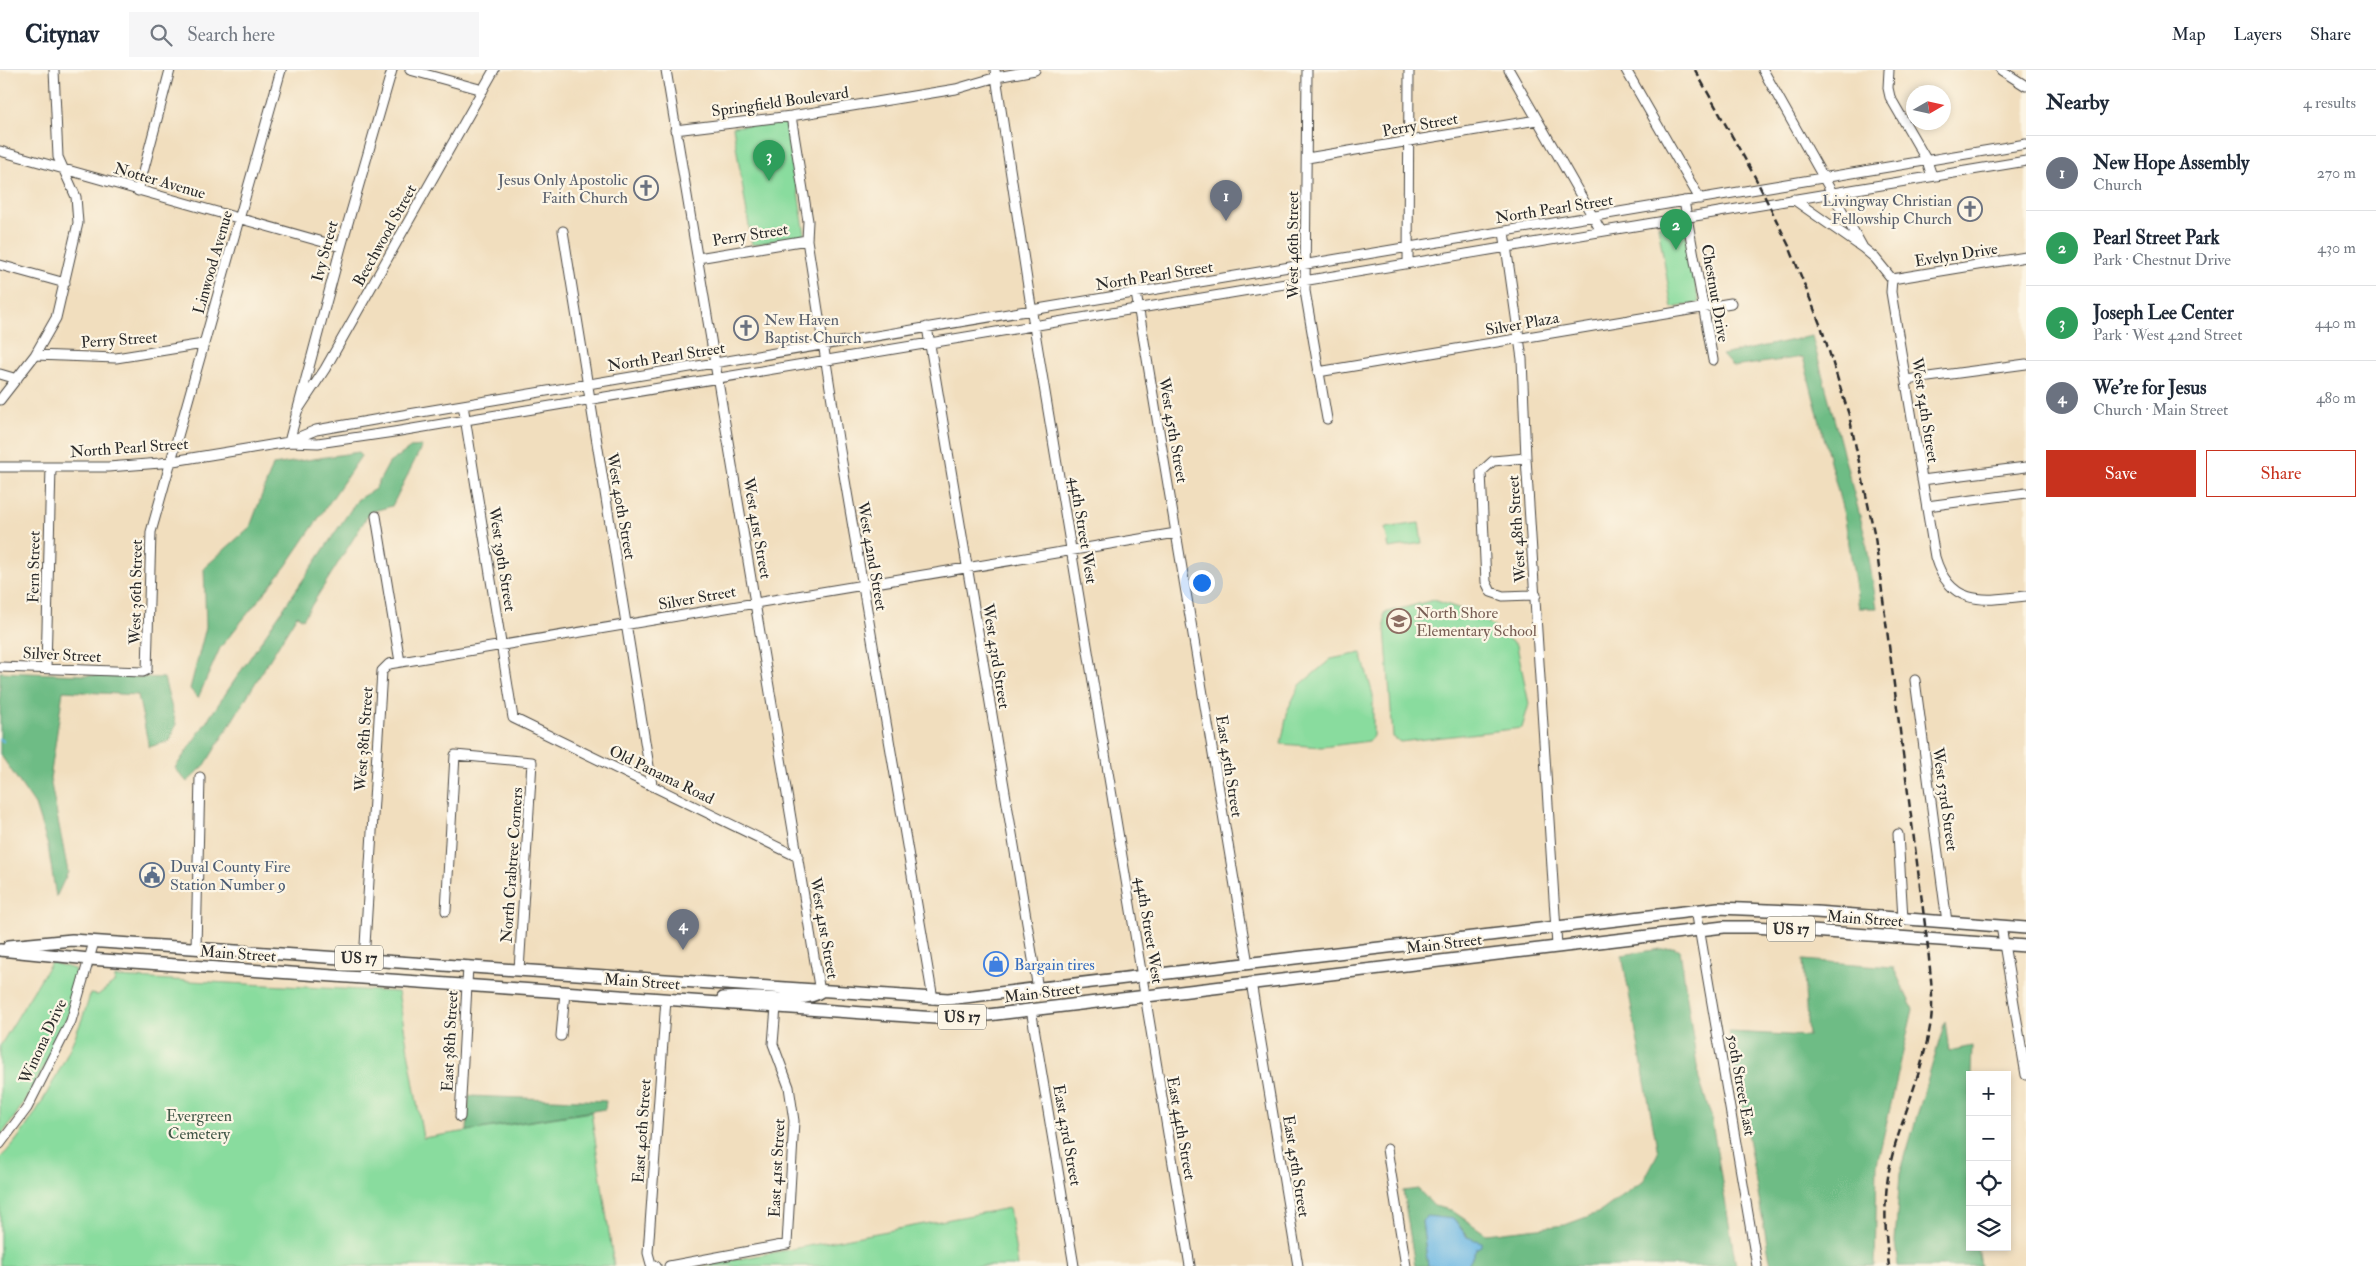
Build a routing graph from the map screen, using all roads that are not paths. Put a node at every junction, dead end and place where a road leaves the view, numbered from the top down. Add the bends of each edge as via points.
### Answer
1 (54, 70) edge
2 (170, 70) edge
3 (281, 70) edge
4 (392, 70) edge
5 (410, 70) edge
6 (494, 70) edge
7 (666, 70) edge
8 (1035, 70) edge
9 (1307, 70) edge
10 (1409, 70) edge
11 (1509, 70) edge
12 (1626, 70) edge
13 (1763, 70) edge
14 (1889, 70) edge
15 (2001, 70) edge
16 (996, 74) edge
17 (2015, 74) edge
18 (2026, 86) edge
19 (483, 90) junction
20 (791, 116) junction
21 (1537, 120) junction
22 (675, 130) junction
23 (1408, 142) junction
24 (2026, 144) edge
25 (0, 151) edge
26 (1307, 158) junction
27 (1927, 161) junction
28 (2026, 161) edge
29 (62, 168) junction
30 (1932, 176) junction
31 (1824, 178) junction
32 (138, 191) junction
33 (1832, 193) junction
34 (1700, 199) junction
35 (1793, 199) junction
36 (1684, 201) junction
37 (1594, 216) junction
38 (1687, 216) junction
39 (240, 218) junction
40 (1601, 230) junction
41 (563, 232) dead end
42 (1504, 232) junction
43 (807, 240) junction
44 (1506, 246) junction
45 (341, 247) junction
46 (1408, 248) junction
47 (1863, 248) junction
48 (2026, 257) edge
49 (698, 258) junction
50 (1408, 263) junction
51 (1306, 264) junction
52 (0, 265) edge
53 (1305, 280) junction
54 (1892, 280) junction
55 (65, 284) junction
56 (1136, 293) junction
57 (1731, 303) dead end
58 (1704, 307) junction
59 (1138, 308) junction
60 (1032, 310) junction
61 (1034, 326) junction
62 (927, 328) junction
63 (1520, 338) junction
64 (930, 343) junction
65 (203, 344) junction
66 (824, 345) junction
67 (35, 355) junction
68 (826, 360) junction
69 (1713, 360) dead end
70 (715, 363) junction
71 (2026, 364) edge
72 (1318, 372) junction
73 (0, 374) edge
74 (17, 378) junction
75 (718, 378) junction
76 (1906, 380) junction
77 (587, 384) junction
78 (0, 400) edge
79 (590, 400) junction
80 (463, 405) junction
81 (296, 413) junction
82 (1327, 419) dead end
83 (466, 420) junction
84 (289, 442) junction
85 (1526, 458) junction
86 (171, 461) junction
87 (0, 467) edge
88 (51, 467) junction
89 (2026, 467) edge
90 (1922, 480) junction
91 (2026, 493) edge
92 (1927, 506) junction
93 (376, 516) dead end
94 (1176, 533) junction
95 (1072, 549) junction
96 (967, 567) junction
97 (1183, 572) joint
98 (863, 585) junction
99 (1536, 595) junction
100 (2026, 596) edge
101 (755, 602) junction
102 (627, 624) junction
103 (502, 646) junction
104 (400, 662) junction
105 (148, 666) joint
106 (0, 667) edge
107 (46, 668) junction
108 (1915, 680) dead end
109 (514, 718) joint
110 (200, 777) dead end
111 (652, 785) junction
112 (1898, 834) dead end
113 (798, 857) junction
114 (1696, 910) junction
115 (446, 911) dead end
116 (1903, 919) junction
117 (1947, 922) junction
118 (2001, 926) junction
119 (1556, 927) junction
120 (2026, 928) edge
121 (1700, 929) junction
122 (94, 942) junction
123 (2005, 945) junction
124 (1557, 946) junction
125 (2026, 946) edge
126 (196, 948) junction
127 (0, 949) edge
128 (364, 958) junction
129 (89, 959) junction
130 (1248, 964) junction
131 (468, 966) junction
132 (519, 970) junction
133 (1142, 977) junction
134 (363, 978) junction
135 (1251, 982) junction
136 (467, 984) junction
137 (1038, 989) junction
138 (565, 992) junction
139 (820, 992) junction
140 (1145, 996) junction
141 (666, 999) junction
142 (933, 999) junction
143 (692, 1001) junction
144 (776, 1007) junction
145 (1031, 1009) junction
146 (561, 1036) dead end
147 (2026, 1076) edge
148 (460, 1117) dead end
149 (0, 1144) edge
150 (1387, 1148) dead end
151 (654, 1265) edge
152 (669, 1266) edge
153 (1074, 1266) edge
154 (1190, 1266) edge
155 (1298, 1266) edge
156 (1406, 1266) edge
157 (1757, 1266) edge

1 - 29 street via 58,157
2 - 32 street
3 - 39 street, Linwood Avenue
4 - 45 street, Ivy Street
5 - 19 street
6 - 19 street, Beechwood Street
7 - 22 street, West 41st Street
8 - 16 street, Springfield Boulevard
9 - 26 street, West 46th Street
10 - 23 street
11 - 21 street
12 - 34 street
13 - 31 street
14 - 27 street via 1890,98
15 - 17 street
16 - 20 street, Springfield Boulevard via 956,89
16 - 60 street, 44th Street West
17 - 18 street
19 - 81 street, Beechwood Street via 325,369
20 - 22 street, Springfield Boulevard
20 - 43 street, West 42nd Street via 808,221
21 - 23 street, Perry Street
21 - 37 street
22 - 49 street, West 41st Street
23 - 26 street, Perry Street
23 - 46 street
24 - 27 street, North Pearl Street
25 - 29 street, Notter Avenue
26 - 51 street, West 46th Street
27 - 30 street
27 - 31 street, North Pearl Street
28 - 30 street, North Pearl Street
29 - 32 street, Notter Avenue
29 - 55 street via 78,209
30 - 33 street, North Pearl Street
31 - 33 street
31 - 34 street, North Pearl Street
32 - 39 street, Notter Avenue
33 - 35 street, North Pearl Street
33 - 47 street
34 - 36 street, North Pearl Street
35 - 38 street, North Pearl Street
35 - 47 street
36 - 37 street, North Pearl Street
36 - 38 street, Chestnut Drive
37 - 40 street
37 - 42 street, North Pearl Street
38 - 40 street, North Pearl Street
38 - 58 street, Chestnut Drive
39 - 45 street, Notter Avenue
39 - 65 street, Linwood Avenue
40 - 44 street, North Pearl Street
41 - 77 street, West 40th Street
42 - 44 street, West 48th Street
42 - 46 street, North Pearl Street
43 - 49 street, Perry Street
43 - 66 street, West 42nd Street
44 - 50 street, North Pearl Street
44 - 63 street, West 48th Street
45 - 81 street, Ivy Street
46 - 50 street
46 - 51 street, North Pearl Street
47 - 54 street
48 - 54 street, Evelyn Drive
49 - 70 street, West 41st Street
50 - 53 street, North Pearl Street
51 - 53 street, West 46th Street
51 - 56 street, North Pearl Street
52 - 55 street
53 - 59 street, North Pearl Street
53 - 72 street, West 46th Street via 1304,291
54 - 76 street, West 54th Street via 1891,292
55 - 67 street via 56,318
56 - 59 street, West 45th Street
56 - 60 street, North Pearl Street
57 - 58 street, Silver Plaza
58 - 63 street, Silver Plaza
58 - 69 street, Chestnut Drive
59 - 61 street, North Pearl Street
59 - 94 street, West 45th Street
60 - 61 street, 44th Street West
60 - 62 street, North Pearl Street
61 - 64 street, North Pearl Street
61 - 95 street, 44th Street West
62 - 64 street, West 43rd Street
62 - 66 street, North Pearl Street
63 - 72 street, Silver Plaza
63 - 85 street, West 48th Street
64 - 68 street, North Pearl Street
64 - 96 street, West 43rd Street
65 - 67 street, Perry Street via 116,358
65 - 86 street, Linwood Avenue
66 - 68 street, West 42nd Street
66 - 70 street, North Pearl Street
67 - 74 street
68 - 75 street, North Pearl Street
68 - 98 street, West 42nd Street
70 - 75 street, West 41st Street
70 - 77 street, North Pearl Street
71 - 76 street
72 - 82 street, West 46th Street
73 - 74 street
74 - 78 street
75 - 79 street, North Pearl Street
75 - 101 street, West 41st Street
76 - 90 street, West 54th Street
77 - 79 street, West 40th Street
77 - 80 street, North Pearl Street
79 - 83 street, North Pearl Street
79 - 102 street, West 40th Street
80 - 83 street, West 39th Street
80 - 84 street, North Pearl Street via 316,430
81 - 84 street, Ivy Street
83 - 84 street, North Pearl Street via 318,443
83 - 103 street, West 39th Street
84 - 86 street, North Pearl Street
85 - 99 street, West 48th Street
85 - 99 street via 1493,462 1481,472 1486,582 1491,592 1503,596
86 - 88 street, North Pearl Street via 108,467
86 - 105 street, West 36th Street via 150,541
87 - 88 street, North Pearl Street
88 - 107 street, Fern Street
89 - 90 street
90 - 92 street, West 54th Street
91 - 92 street
92 - 100 street, West 54th Street via 1935,557 1948,584 1974,599
93 - 104 street
94 - 95 street, Silver Street
94 - 97 street, West 45th Street
95 - 96 street, Silver Street
95 - 133 street, 44th Street West
96 - 98 street, Silver Street
96 - 137 street, West 43rd Street
97 - 130 street, East 45th Street
98 - 101 street, Silver Street
98 - 142 street, West 42nd Street
99 - 119 street, West 48th Street
101 - 102 street, Silver Street
101 - 113 street, West 41st Street
102 - 103 street, Silver Street
102 - 111 street, West 40th Street
103 - 104 street, Silver Street
103 - 109 street, West 39th Street
104 - 128 street, West 38th Street via 389,664 382,671
105 - 107 street, Silver Street via 143,672
106 - 107 street, Silver Street
108 - 117 street, West 53rd Street
109 - 111 street, Old Panama Road
110 - 126 street
111 - 113 street, Old Panama Road
112 - 116 street
113 - 139 street, West 41st Street
114 - 116 main road, Main Street / US 17 via 1749,908
114 - 119 main road, Main Street / US 17
114 - 121 street, 50th Street East
115 - 132 street, North Crabtree Corners via 455,755 532,762
116 - 117 main road, Main Street / US 17
117 - 118 main road, Main Street / US 17
118 - 120 main road, Main Street / US 17
118 - 123 street
119 - 124 street, West 48th Street
119 - 130 main road, Main Street / US 17
121 - 123 main road, Main Street / US 17 via 1755,927
121 - 124 main road, Main Street / US 17
121 - 157 street, 50th Street East
122 - 126 main road, Main Street / US 17
122 - 127 main road, Main Street / US 17 via 38,942
122 - 129 street, Winona Drive
123 - 125 main road, Main Street / US 17
123 - 147 street
124 - 135 main road, Main Street / US 17
126 - 128 main road, Main Street / US 17
127 - 129 main road, Main Street / US 17
128 - 131 main road, Main Street / US 17
128 - 134 street, West 38th Street
129 - 134 main road, Main Street / US 17
129 - 149 street, Winona Drive via 71,1021 27,1108
130 - 133 main road, Main Street / US 17
131 - 132 main road, Main Street / US 17
131 - 136 street, East 38th Street
132 - 139 main road, Main Street / US 17
133 - 137 main road, Main Street / US 17
133 - 140 street, 44th Street West
134 - 136 main road, Main Street / US 17
135 - 140 main road, Main Street / US 17
135 - 155 street, East 45th Street
136 - 138 main road, Main Street / US 17
136 - 148 street, East 38th Street
137 - 142 main road, Main Street / US 17 via 970,998
138 - 141 main road, Main Street / US 17
138 - 146 street
139 - 142 main road, Main Street / US 17
139 - 143 main road via 807,999 741,996
140 - 145 main road, Main Street / US 17
140 - 154 street, East 44th Street
141 - 143 main road, Main Street / US 17
141 - 151 street, East 40th Street via 648,1253
143 - 144 main road, Main Street / US 17
144 - 145 main road, Main Street / US 17 via 936,1018
144 - 152 street, East 41st Street via 773,1044 789,1087 794,1121 787,1244
145 - 153 street, East 43rd Street
150 - 156 street

